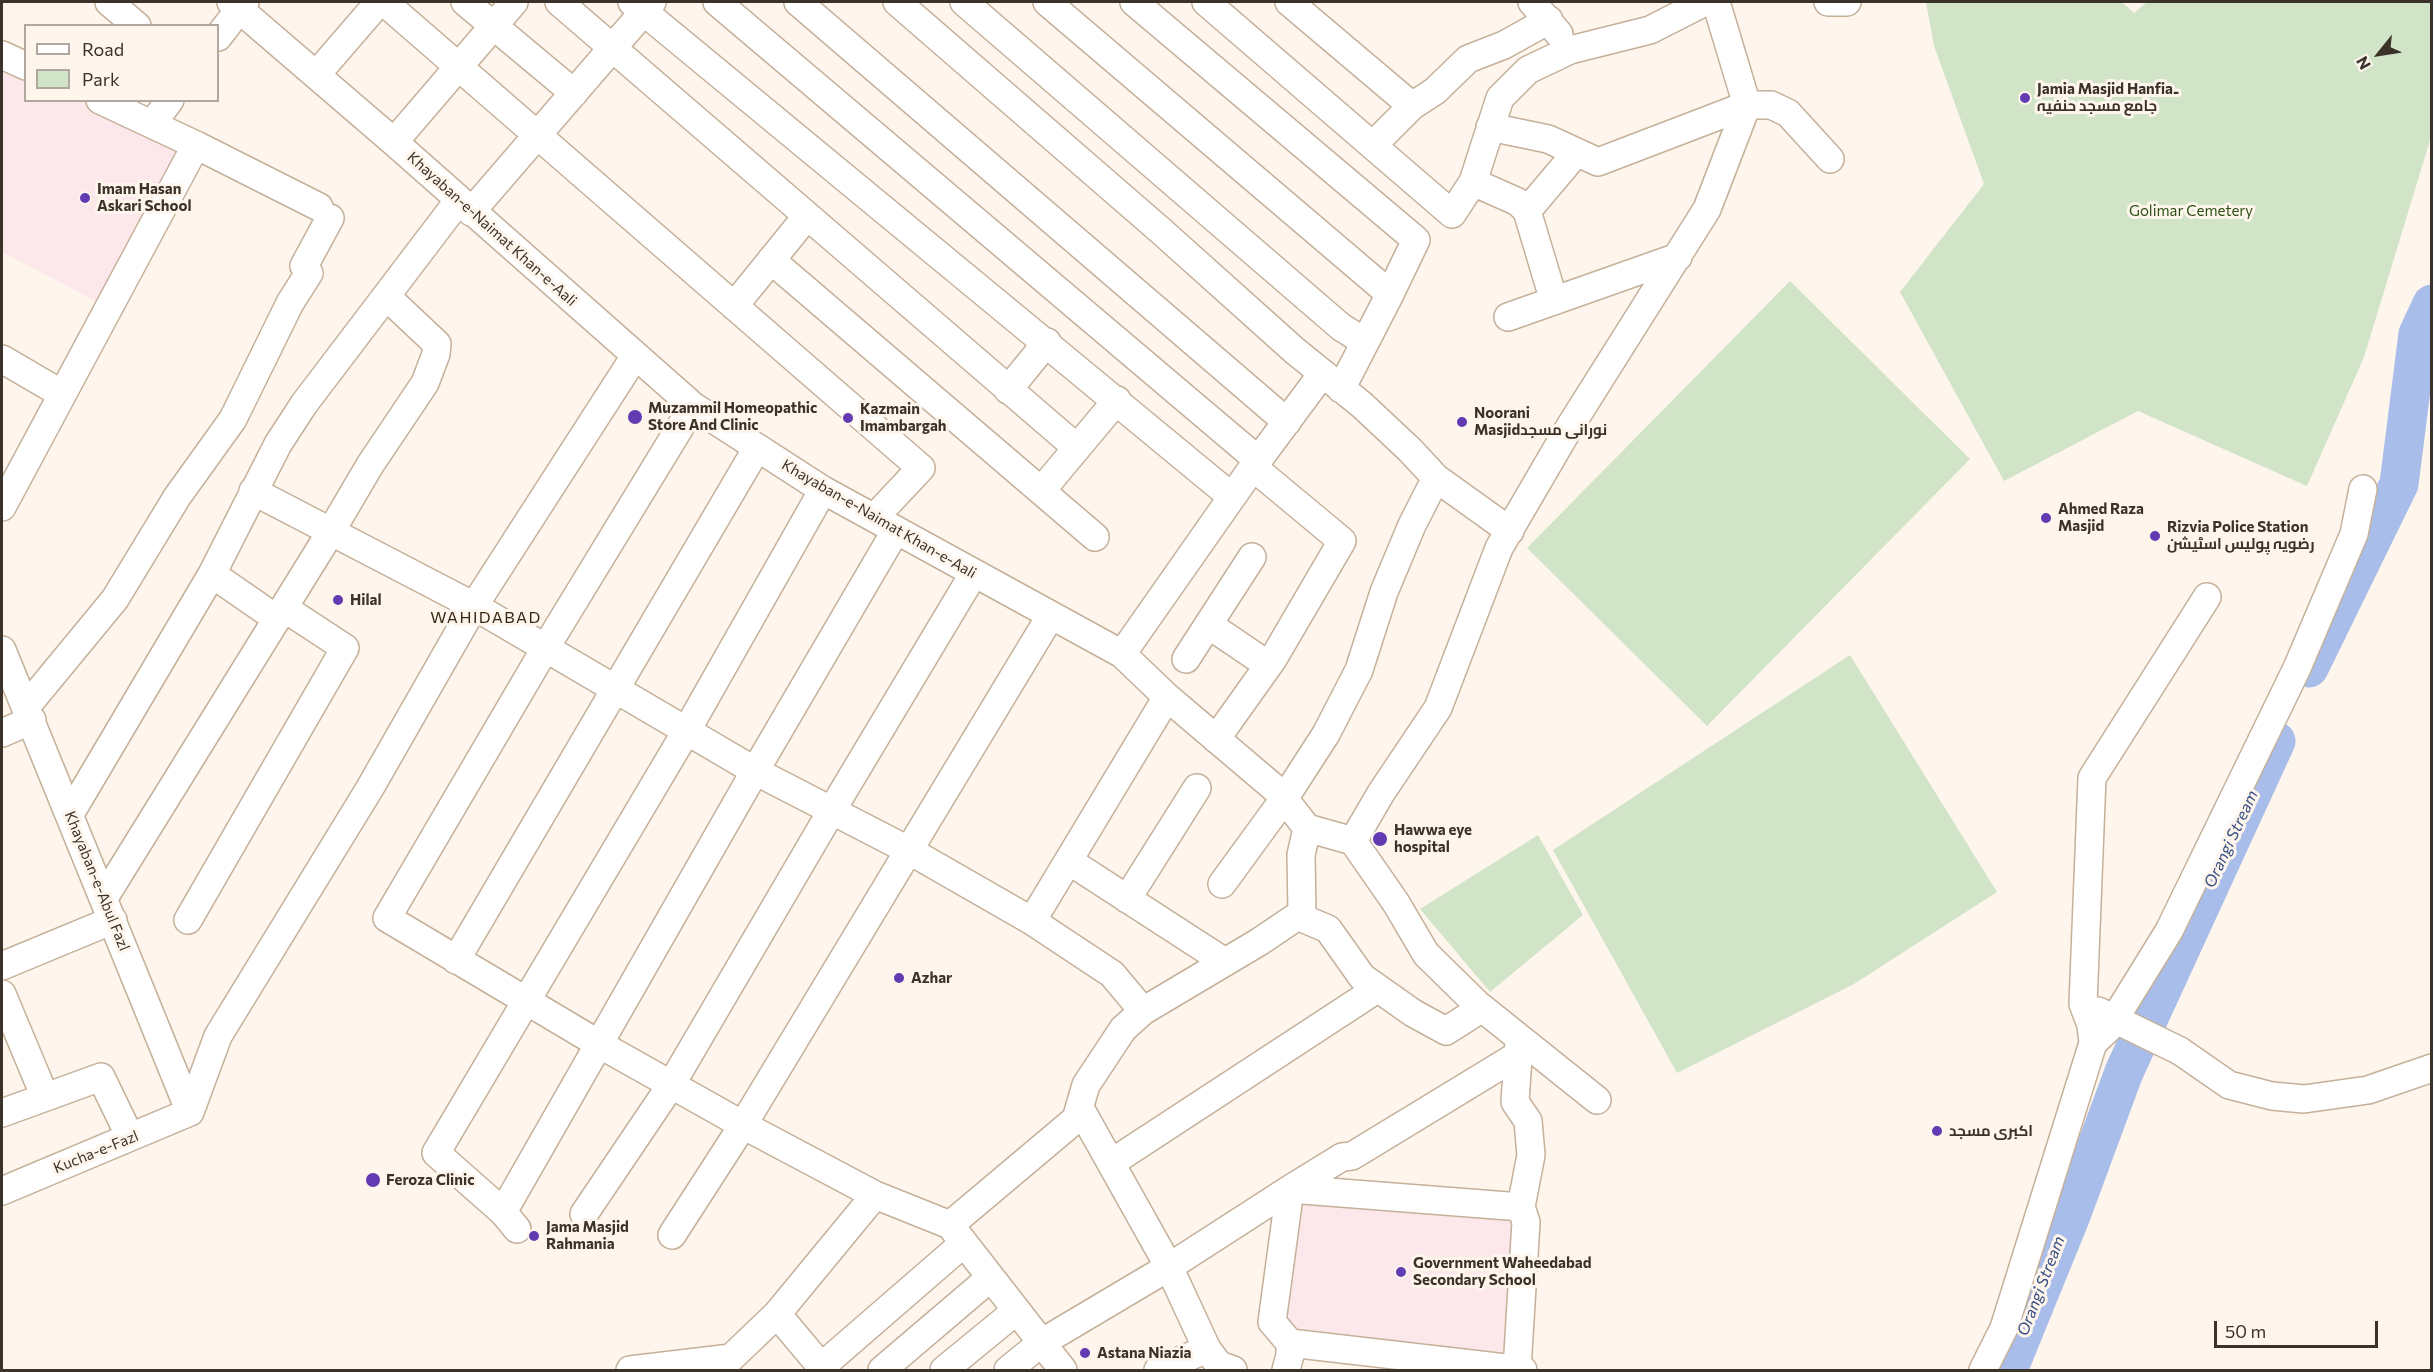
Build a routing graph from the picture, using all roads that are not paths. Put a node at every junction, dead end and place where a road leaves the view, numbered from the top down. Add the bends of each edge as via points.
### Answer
1 (109, 2) edge
2 (379, 2) edge
3 (384, 2) edge
4 (465, 2) edge
5 (514, 2) edge
6 (559, 2) edge
7 (717, 2) edge
8 (798, 2) edge
9 (897, 2) edge
10 (964, 2) edge
11 (1047, 2) edge
12 (1134, 2) edge
13 (1206, 2) edge
14 (1289, 2) edge
15 (1705, 2) edge
16 (1716, 2) edge
17 (1828, 2) edge
18 (1846, 2) edge
19 (238, 4) edge
20 (642, 5) edge
21 (1540, 10) edge
22 (135, 24) edge
23 (493, 26) junction
24 (219, 35) edge
25 (612, 48) junction
26 (1570, 50) junction
27 (2, 55) edge
28 (24, 65) edge
29 (459, 66) junction
30 (316, 75) junction
31 (574, 93) junction
32 (104, 102) edge
33 (168, 102) edge
34 (1747, 105) junction
35 (1412, 106) junction
36 (152, 124) junction
37 (1490, 127) junction
38 (538, 135) junction
39 (394, 142) junction
40 (196, 145) junction
41 (1373, 145) junction
42 (1576, 153) junction
43 (1830, 159) dead end
44 (1473, 182) junction
45 (465, 206) junction
46 (1527, 212) junction
47 (807, 216) junction
48 (1678, 257) junction
49 (771, 260) junction
50 (1390, 294) junction
51 (386, 296) junction
52 (1554, 301) junction
53 (734, 306) junction
54 (1508, 317) dead end
55 (1047, 342) junction
56 (1365, 342) junction
57 (635, 356) junction
58 (2, 360) edge
59 (1332, 382) junction
60 (1008, 390) junction
61 (62, 394) junction
62 (1117, 400) junction
63 (693, 406) junction
64 (1287, 422) junction
65 (757, 448) junction
66 (1077, 448) junction
67 (1256, 464) junction
68 (1436, 478) junction
69 (2363, 489) dead end
70 (823, 490) junction
71 (253, 491) junction
72 (1041, 491) junction
73 (1232, 497) junction
74 (2, 507) edge
75 (885, 524) junction
76 (1510, 531) junction
77 (330, 533) junction
78 (1095, 537) dead end
79 (1252, 557) dead end
80 (974, 573) junction
81 (212, 574) junction
82 (2207, 597) dead end
83 (474, 606) junction
84 (280, 613) junction
85 (1051, 615) junction
86 (1209, 625) junction
87 (546, 647) junction
88 (2, 650) edge
89 (1122, 654) junction
90 (1186, 659) dead end
91 (1268, 665) junction
92 (616, 688) junction
93 (1167, 698) junction
94 (29, 714) junction
95 (687, 730) junction
96 (2, 733) edge
97 (1216, 739) junction
98 (755, 771) junction
99 (1197, 788) dead end
100 (1284, 799) junction
101 (832, 810) junction
102 (70, 814) junction
103 (1307, 828) junction
104 (1353, 840) junction
105 (910, 851) junction
106 (1069, 861) junction
107 (1222, 884) dead end
108 (1127, 898) junction
109 (108, 909) junction
110 (1297, 916) junction
111 (188, 920) dead end
112 (1032, 921) junction
113 (456, 960) junction
114 (1225, 962) junction
115 (2, 966) edge
116 (1377, 988) junction
117 (2, 994) edge
118 (526, 1001) junction
119 (2084, 1004) junction
120 (1482, 1008) junction
121 (1143, 1011) junction
122 (2114, 1020) junction
123 (2093, 1043) junction
124 (599, 1044) junction
125 (1519, 1046) junction
126 (2432, 1068) edge
127 (672, 1085) junction
128 (45, 1097) junction
129 (1597, 1100) dead end
130 (1080, 1108) junction
131 (2, 1113) edge
132 (190, 1113) junction
133 (743, 1125) junction
134 (130, 1137) junction
135 (1111, 1163) junction
136 (1290, 1189) junction
137 (2, 1191) edge
138 (875, 1195) junction
139 (1521, 1207) junction
140 (584, 1214) dead end
141 (957, 1234) junction
142 (672, 1235) dead end
143 (1169, 1267) junction
144 (990, 1278) junction
145 (1016, 1311) junction
146 (777, 1314) junction
147 (1041, 1343) junction
148 (1290, 1343) junction
149 (1207, 1349) junction
150 (822, 1369) edge
151 (1520, 1370) edge
152 (630, 1371) edge
153 (882, 1371) edge
154 (944, 1371) edge
155 (1008, 1371) edge
156 (1063, 1371) edge
157 (1158, 1371) edge
158 (1233, 1371) edge
159 (1286, 1371) edge
160 (1983, 1371) edge

1 - 22 street
2 - 30 street
3 - 29 street
4 - 23 street
5 - 23 street
6 - 25 street
7 - 67 street
8 - 64 street
9 - 59 street
10 - 56 street via 1341,327
11 - 50 street
12 - 50 street via 1416,240
13 - 41 street
14 - 35 street
15 - 26 street via 1650,30
16 - 34 street
17 - 18 street
19 - 24 street
19 - 30 street, Khayaban-e-Naimat Khan-e-Aali
20 - 25 street
20 - 55 street
21 - 26 street
21 - 35 street via 1504,45 1468,59 1435,91
23 - 29 street
23 - 31 street
25 - 31 street
25 - 47 street
26 - 37 street via 1528,70 1500,98
27 - 28 street
29 - 38 street
29 - 39 street
30 - 39 street, Khayaban-e-Naimat Khan-e-Aali
31 - 38 street
32 - 36 street
33 - 36 street
34 - 42 street via 1598,162
34 - 43 street via 1771,105 1788,113
34 - 48 street via 1707,209
35 - 41 street
36 - 40 street
37 - 42 street via 1548,139
37 - 44 street
38 - 45 street
38 - 53 street
39 - 45 street, Khayaban-e-Naimat Khan-e-Aali
40 - 61 street
40 - 94 street via 324,213 304,266 309,273 290,303 233,419 177,496 115,599
41 - 44 street via 1452,214
42 - 46 street
44 - 46 street via 1518,202
45 - 51 street
45 - 57 street, Khayaban-e-Naimat Khan-e-Aali
46 - 52 street
47 - 49 street
47 - 60 street
48 - 52 street
48 - 76 street via 1569,428
49 - 53 street
49 - 72 street
50 - 56 street
51 - 71 street via 304,404
51 - 77 street via 437,344 436,354 425,383
52 - 54 street
53 - 75 street via 921,468
55 - 60 street
55 - 62 street
56 - 59 street
57 - 63 street, Khayaban-e-Naimat Khan-e-Aali
57 - 83 street
58 - 61 street
59 - 64 street
59 - 68 street
60 - 66 street
61 - 74 street
62 - 66 street
62 - 73 street
63 - 65 street, Khayaban-e-Naimat Khan-e-Aali
63 - 87 street
64 - 67 street
65 - 70 street, Khayaban-e-Naimat Khan-e-Aali
65 - 92 street
66 - 72 street
67 - 73 street
67 - 91 street via 1342,541
68 - 76 street
68 - 100 street via 1384,592 1359,670 1326,734
69 - 122 street via 2354,534 2296,668 2169,931
70 - 75 street, Khayaban-e-Naimat Khan-e-Aali
70 - 95 street
71 - 77 street
71 - 81 street
72 - 78 street
73 - 89 street
75 - 80 street, Khayaban-e-Naimat Khan-e-Aali
75 - 98 street
76 - 104 street via 1499,548 1438,708
77 - 83 street
77 - 84 street
79 - 86 street
80 - 85 street, Khayaban-e-Naimat Khan-e-Aali
80 - 101 street
81 - 84 street
81 - 102 street
82 - 119 street via 2092,778
83 - 87 street
83 - 132 street via 370,788 218,1036
84 - 109 street
84 - 111 street via 345,648
85 - 89 street, Khayaban-e-Naimat Khan-e-Aali
85 - 105 street
86 - 90 street
86 - 91 street
87 - 92 street
87 - 113 street via 387,918
88 - 94 street, Khayaban-e-Abul Fazl
89 - 93 street, Khayaban-e-Naimat Khan-e-Aali
91 - 97 street
92 - 95 street
92 - 113 street
93 - 97 street, Khayaban-e-Naimat Khan-e-Aali
93 - 106 street
94 - 96 street
94 - 102 street, Khayaban-e-Abul Fazl
95 - 98 street
95 - 118 street
97 - 100 street, Khayaban-e-Naimat Khan-e-Aali
98 - 101 street
98 - 124 street
99 - 108 street
100 - 103 street, Khayaban-e-Naimat Khan-e-Aali
100 - 107 street
101 - 105 street
101 - 127 street
102 - 109 street, Khayaban-e-Abul Fazl
103 - 104 street
103 - 110 street via 1301,855 1302,913
104 - 120 street via 1426,954
105 - 112 street
105 - 133 street
106 - 108 street
106 - 112 street
108 - 114 street
109 - 115 street
109 - 132 street, Khayaban-e-Abul Fazl
110 - 114 street
110 - 116 street via 1328,929 1362,977
112 - 121 street via 1112,974
113 - 118 street
114 - 121 street
116 - 120 street via 1446,1031
116 - 135 street
117 - 128 street
118 - 124 street
118 - 124 street via 436,1153 510,1220
119 - 122 street
119 - 123 street
120 - 125 street
121 - 130 street via 1123,1029 1086,1085
122 - 123 street
122 - 126 street via 2180,1051 2229,1085 2272,1096 2304,1099 2368,1090
123 - 160 street via 2004,1328
124 - 127 street
125 - 129 street
125 - 136 street via 1352,1156 1342,1157
125 - 139 street via 1515,1102 1528,1121 1531,1155
127 - 133 street
127 - 140 street
128 - 131 street
128 - 134 street via 100,1077
130 - 135 street
130 - 141 street via 1076,1119
132 - 134 street, Kucha-e-Fazl
133 - 138 street
133 - 142 street
134 - 137 street, Kucha-e-Fazl
135 - 143 street
136 - 139 street
136 - 143 street
136 - 148 street via 1272,1322
138 - 141 street
138 - 146 street
139 - 151 street via 1526,1222
141 - 144 street
141 - 150 street
143 - 147 street
143 - 149 street
144 - 145 street
144 - 153 street
145 - 147 street
145 - 154 street
146 - 150 street
146 - 152 street via 731,1358
147 - 155 street
147 - 156 street
148 - 151 street
148 - 159 street
149 - 157 street
149 - 158 street via 1219,1365

